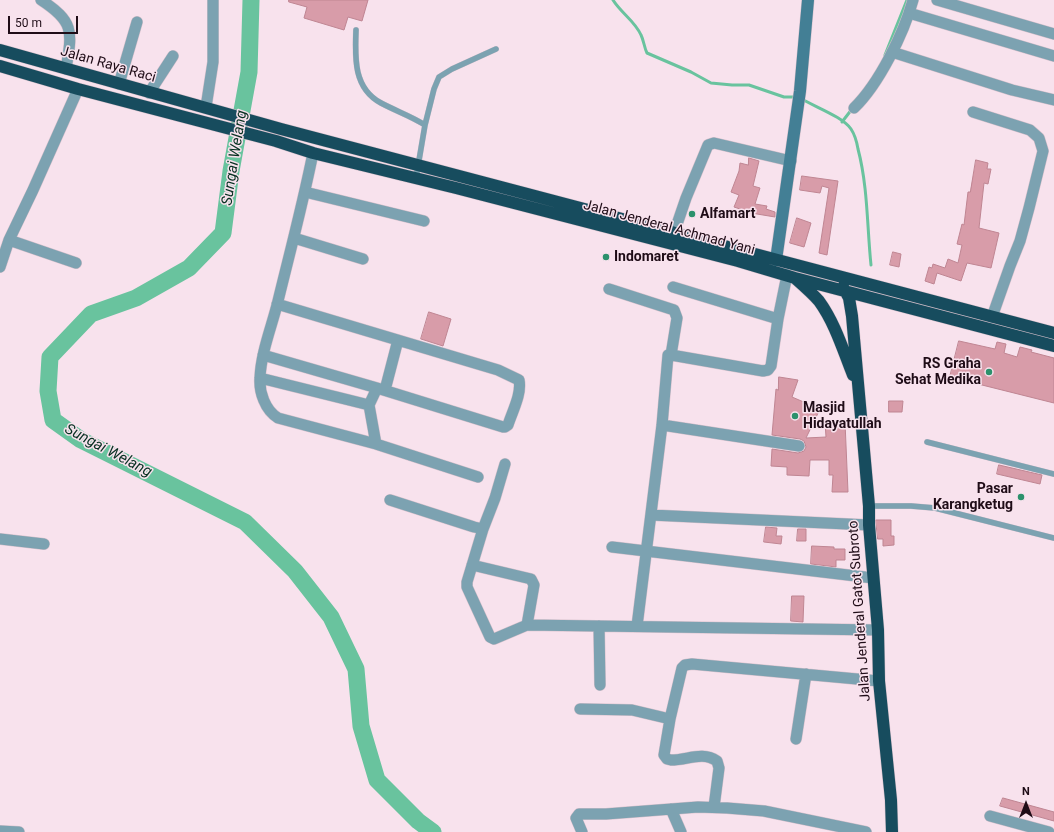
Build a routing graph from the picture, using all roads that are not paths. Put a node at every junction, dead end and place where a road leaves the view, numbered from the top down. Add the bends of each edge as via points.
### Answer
1 (41, 0) edge
2 (213, 0) edge
3 (808, 0) edge
4 (913, 0) edge
5 (937, 0) edge
6 (909, 13) junction
7 (137, 22) dead end
8 (356, 30) dead end
9 (1054, 34) edge
10 (496, 48) dead end
11 (0, 50) edge
12 (892, 52) junction
13 (173, 56) dead end
14 (1054, 56) edge
15 (0, 66) edge
16 (66, 69) junction
17 (118, 84) junction
18 (78, 88) junction
19 (149, 93) junction
20 (1054, 100) edge
21 (207, 108) junction
22 (854, 108) dead end
23 (973, 112) dead end
24 (425, 125) junction
25 (281, 129) joint
26 (313, 153) junction
27 (791, 161) junction
28 (418, 165) junction
29 (416, 178) junction
30 (305, 192) junction
31 (424, 221) dead end
32 (674, 233) junction
33 (294, 238) junction
34 (9, 240) junction
35 (363, 258) dead end
36 (776, 260) junction
37 (76, 263) dead end
38 (0, 267) edge
39 (827, 273) junction
40 (791, 276) junction
41 (673, 287) dead end
42 (609, 289) dead end
43 (846, 290) junction
44 (277, 304) junction
45 (992, 317) junction
46 (778, 319) junction
47 (1054, 333) edge
48 (398, 340) junction
49 (1054, 346) edge
50 (671, 354) junction
51 (263, 355) junction
52 (260, 378) junction
53 (858, 388) junction
54 (381, 389) junction
55 (369, 405) junction
56 (662, 424) junction
57 (927, 442) dead end
58 (376, 444) junction
59 (799, 446) dead end
60 (505, 464) dead end
61 (1054, 474) edge
62 (478, 477) dead end
63 (390, 500) dead end
64 (869, 506) junction
65 (650, 515) junction
66 (869, 525) junction
67 (483, 529) junction
68 (1054, 538) edge
69 (0, 539) edge
70 (44, 544) dead end
71 (612, 547) dead end
72 (646, 551) junction
73 (472, 565) junction
74 (873, 578) junction
75 (527, 625) junction
76 (599, 626) junction
77 (637, 626) junction
78 (878, 630) junction
79 (806, 674) junction
80 (879, 681) junction
81 (600, 685) dead end
82 (580, 709) dead end
83 (670, 719) junction
84 (796, 739) dead end
85 (714, 807) junction
86 (671, 809) junction
87 (990, 816) dead end
88 (0, 831) edge
89 (19, 832) edge
90 (582, 832) edge
91 (681, 832) edge
92 (866, 832) edge
93 (892, 832) edge
94 (1049, 832) edge

1 - 16 street via 68,24 70,37
2 - 21 street via 213,62
3 - 27 street
4 - 6 street
5 - 9 street
6 - 12 street
6 - 14 street
7 - 17 street
8 - 24 lane via 355,59 361,84 380,102
10 - 24 lane via 452,68 439,77
11 - 16 highway, Jalan Raya Raci
12 - 20 street via 1012,90
12 - 22 street via 871,89
13 - 19 street
15 - 18 highway, Jalan Jenderal Achmad Yani
16 - 17 highway, Jalan Raya Raci
17 - 19 highway, Jalan Raya Raci
18 - 26 highway, Jalan Jenderal Achmad Yani
18 - 34 street
19 - 21 highway, Jalan Raya Raci
21 - 25 highway, Jalan Raya Raci
23 - 45 street via 1030,130 1039,138 1043,151 1020,240
24 - 28 lane
25 - 28 highway, Jalan Jenderal Achmad Yani
26 - 29 highway, Jalan Jenderal Achmad Yani
26 - 30 street
27 - 32 street via 714,143 708,145
27 - 36 street
28 - 29 lane
28 - 32 highway, Jalan Jenderal Achmad Yani
29 - 40 highway, Jalan Jenderal Achmad Yani
30 - 31 street
30 - 33 street
32 - 36 highway, Jalan Jenderal Achmad Yani
33 - 35 street
33 - 44 street
34 - 37 street
34 - 38 street
36 - 39 highway, Jalan Jenderal Achmad Yani
39 - 43 highway
39 - 45 highway, Jalan Jenderal Achmad Yani
40 - 43 highway, Jalan Jenderal Achmad Yani
40 - 46 street
40 - 53 highway, Jalan Jenderal Gatot Subroto via 819,302 834,326
41 - 46 street
42 - 50 street via 674,310 677,318
43 - 49 highway, Jalan Jenderal Achmad Yani
43 - 53 highway, Jalan Jenderal Gatot Subroto via 850,298
44 - 48 street
44 - 51 street
45 - 47 highway, Jalan Jenderal Achmad Yani
46 - 50 street via 771,366 768,370
48 - 54 street
48 - 54 street via 498,370 519,380 518,393 508,425 503,427
50 - 56 street via 666,359
51 - 52 street
51 - 54 street
52 - 55 street
52 - 58 street via 265,405 278,418
53 - 64 highway, Jalan Jenderal Gatot Subroto
54 - 55 street
55 - 58 street
56 - 59 street
56 - 65 street
57 - 61 lane
58 - 62 street
60 - 67 street
63 - 67 street
64 - 66 highway, Jalan Jenderal Gatot Subroto
64 - 68 lane via 935,508
65 - 66 street
65 - 72 street
66 - 74 highway, Jalan Jenderal Gatot Subroto
67 - 73 street
69 - 70 street
71 - 72 street
72 - 74 street
72 - 77 street
73 - 75 street via 531,579 534,585
73 - 75 street via 467,587 491,638 497,638
74 - 78 highway, Jalan Jenderal Gatot Subroto
75 - 76 street
76 - 77 street
76 - 81 street
77 - 78 street
78 - 80 highway, Jalan Jenderal Gatot Subroto
79 - 80 street
79 - 83 street via 685,665 682,668
79 - 84 street
80 - 93 highway, Jalan Jenderal Gatot Subroto
82 - 83 street via 632,710
83 - 85 street via 664,752 667,759 676,760 702,755 717,761
85 - 86 street
85 - 92 street via 764,811
86 - 90 street via 579,814 576,818
86 - 91 street
87 - 94 street
88 - 89 street

